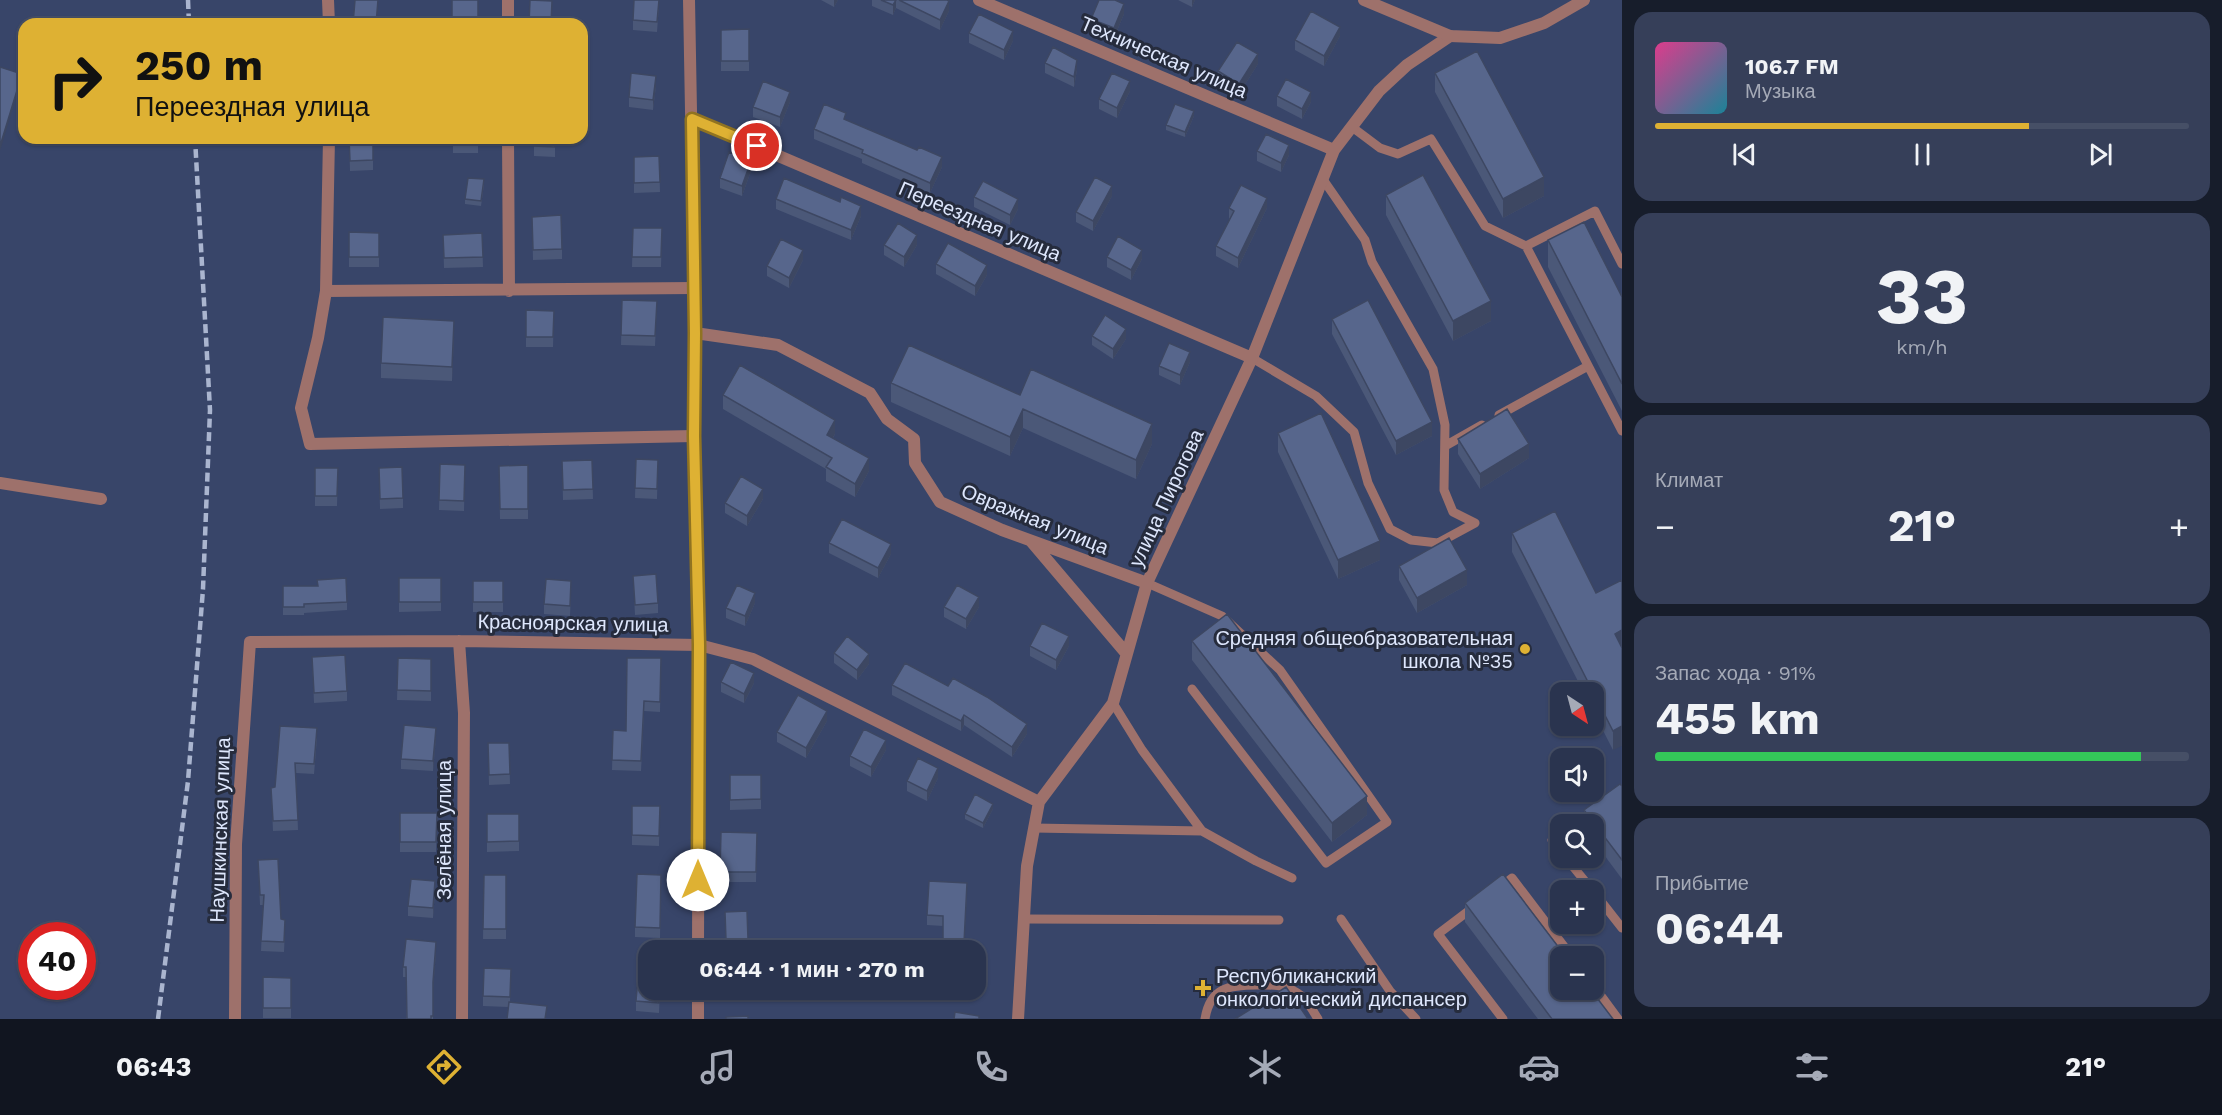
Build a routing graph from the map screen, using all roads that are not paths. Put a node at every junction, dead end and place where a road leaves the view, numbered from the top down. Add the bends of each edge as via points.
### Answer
1 (328, 0) edge
2 (508, 0) edge
3 (689, 0) edge
4 (980, 0) edge
5 (1364, 0) edge
6 (1584, 0) edge
7 (329, 18) edge
8 (508, 18) edge
9 (1450, 36) junction
10 (692, 119) junction
11 (1352, 126) junction
12 (328, 144) edge
13 (508, 144) edge
14 (1334, 150) junction
15 (1322, 178) junction
16 (1526, 246) junction
17 (1622, 264) edge
18 (694, 288) junction
19 (326, 291) junction
20 (509, 291) junction
21 (695, 333) junction
22 (1252, 358) junction
23 (1588, 366) junction
24 (1622, 431) edge
25 (694, 436) junction
26 (1445, 446) junction
27 (0, 483) edge
28 (101, 499) dead end
29 (1030, 540) junction
30 (1147, 584) junction
31 (459, 641) junction
32 (250, 642) joint
33 (699, 645) junction
34 (1126, 653) junction
35 (1192, 689) dead end
36 (1113, 703) junction
37 (1040, 802) junction
38 (1601, 806) edge
39 (1590, 814) edge
40 (1034, 828) junction
41 (1202, 831) junction
42 (1574, 868) edge
43 (1292, 878) dead end
44 (1584, 880) edge
45 (1494, 892) edge
46 (1485, 899) edge
47 (1604, 905) edge
48 (1341, 919) dead end
49 (1024, 920) junction
50 (1279, 920) dead end
51 (1622, 928) edge
52 (698, 940) edge
53 (1564, 946) edge
54 (698, 1000) edge
55 (1604, 1000) edge
56 (235, 1019) edge
57 (462, 1019) edge
58 (698, 1019) edge
59 (1018, 1019) edge
60 (1205, 1019) edge
61 (1318, 1019) edge
62 (1416, 1019) edge
63 (1503, 1019) edge
64 (1618, 1019) edge

1 - 7 street
2 - 8 street
3 - 10 street
4 - 14 street, Техническая улица
5 - 9 street
6 - 9 street via 1544,23 1500,38
9 - 11 street, улица Пирогова via 1407,65 1379,91
10 - 18 street
10 - 22 street, Переездная улица
11 - 14 street, улица Пирогова
11 - 16 lane via 1380,148 1398,154 1431,139 1485,226
12 - 19 street
13 - 20 street
14 - 15 street, улица Пирогова
15 - 22 street, улица Пирогова
15 - 26 lane via 1365,240 1372,262 1433,369 1445,425
16 - 17 lane via 1595,211
16 - 23 lane
18 - 20 street
18 - 21 street
19 - 20 street
19 - 25 street via 300,408 310,444
21 - 25 street
21 - 29 street, Овражная улица via 778,345 870,393 887,419 914,439 915,463 940,502
22 - 26 lane via 1316,396 1354,432 1368,483 1390,529 1411,540 1438,543 1476,523 1453,512 1444,490
22 - 30 street, улица Пирогова
23 - 24 lane
23 - 26 lane
25 - 33 street
27 - 28 street
29 - 30 street, Овражная улица
29 - 34 street
30 - 34 street, улица Пирогова
30 - 35 lane via 1222,616 1280,670 1387,822 1326,863
31 - 32 street, Красноярская улица
31 - 33 street, Красноярская улица
31 - 57 street, Зелёная улица via 464,713
32 - 56 street, Наушкинская улица via 236,844
33 - 37 street, Красноярская улица via 753,658
33 - 52 street
34 - 36 street, улица Пирогова
36 - 37 street, улица Пирогова
36 - 41 lane via 1142,750
37 - 40 street, улица Пирогова
38 - 39 lane
40 - 41 lane
40 - 49 street, улица Пирогова
41 - 43 lane
42 - 44 lane
45 - 53 lane via 1512,878
46 - 63 lane via 1438,934
47 - 51 lane
48 - 62 lane via 1390,991
49 - 50 lane
49 - 59 street, улица Пирогова
54 - 58 street
55 - 64 lane
60 - 61 lane via 1207,1005 1233,985 1278,984 1306,1000

